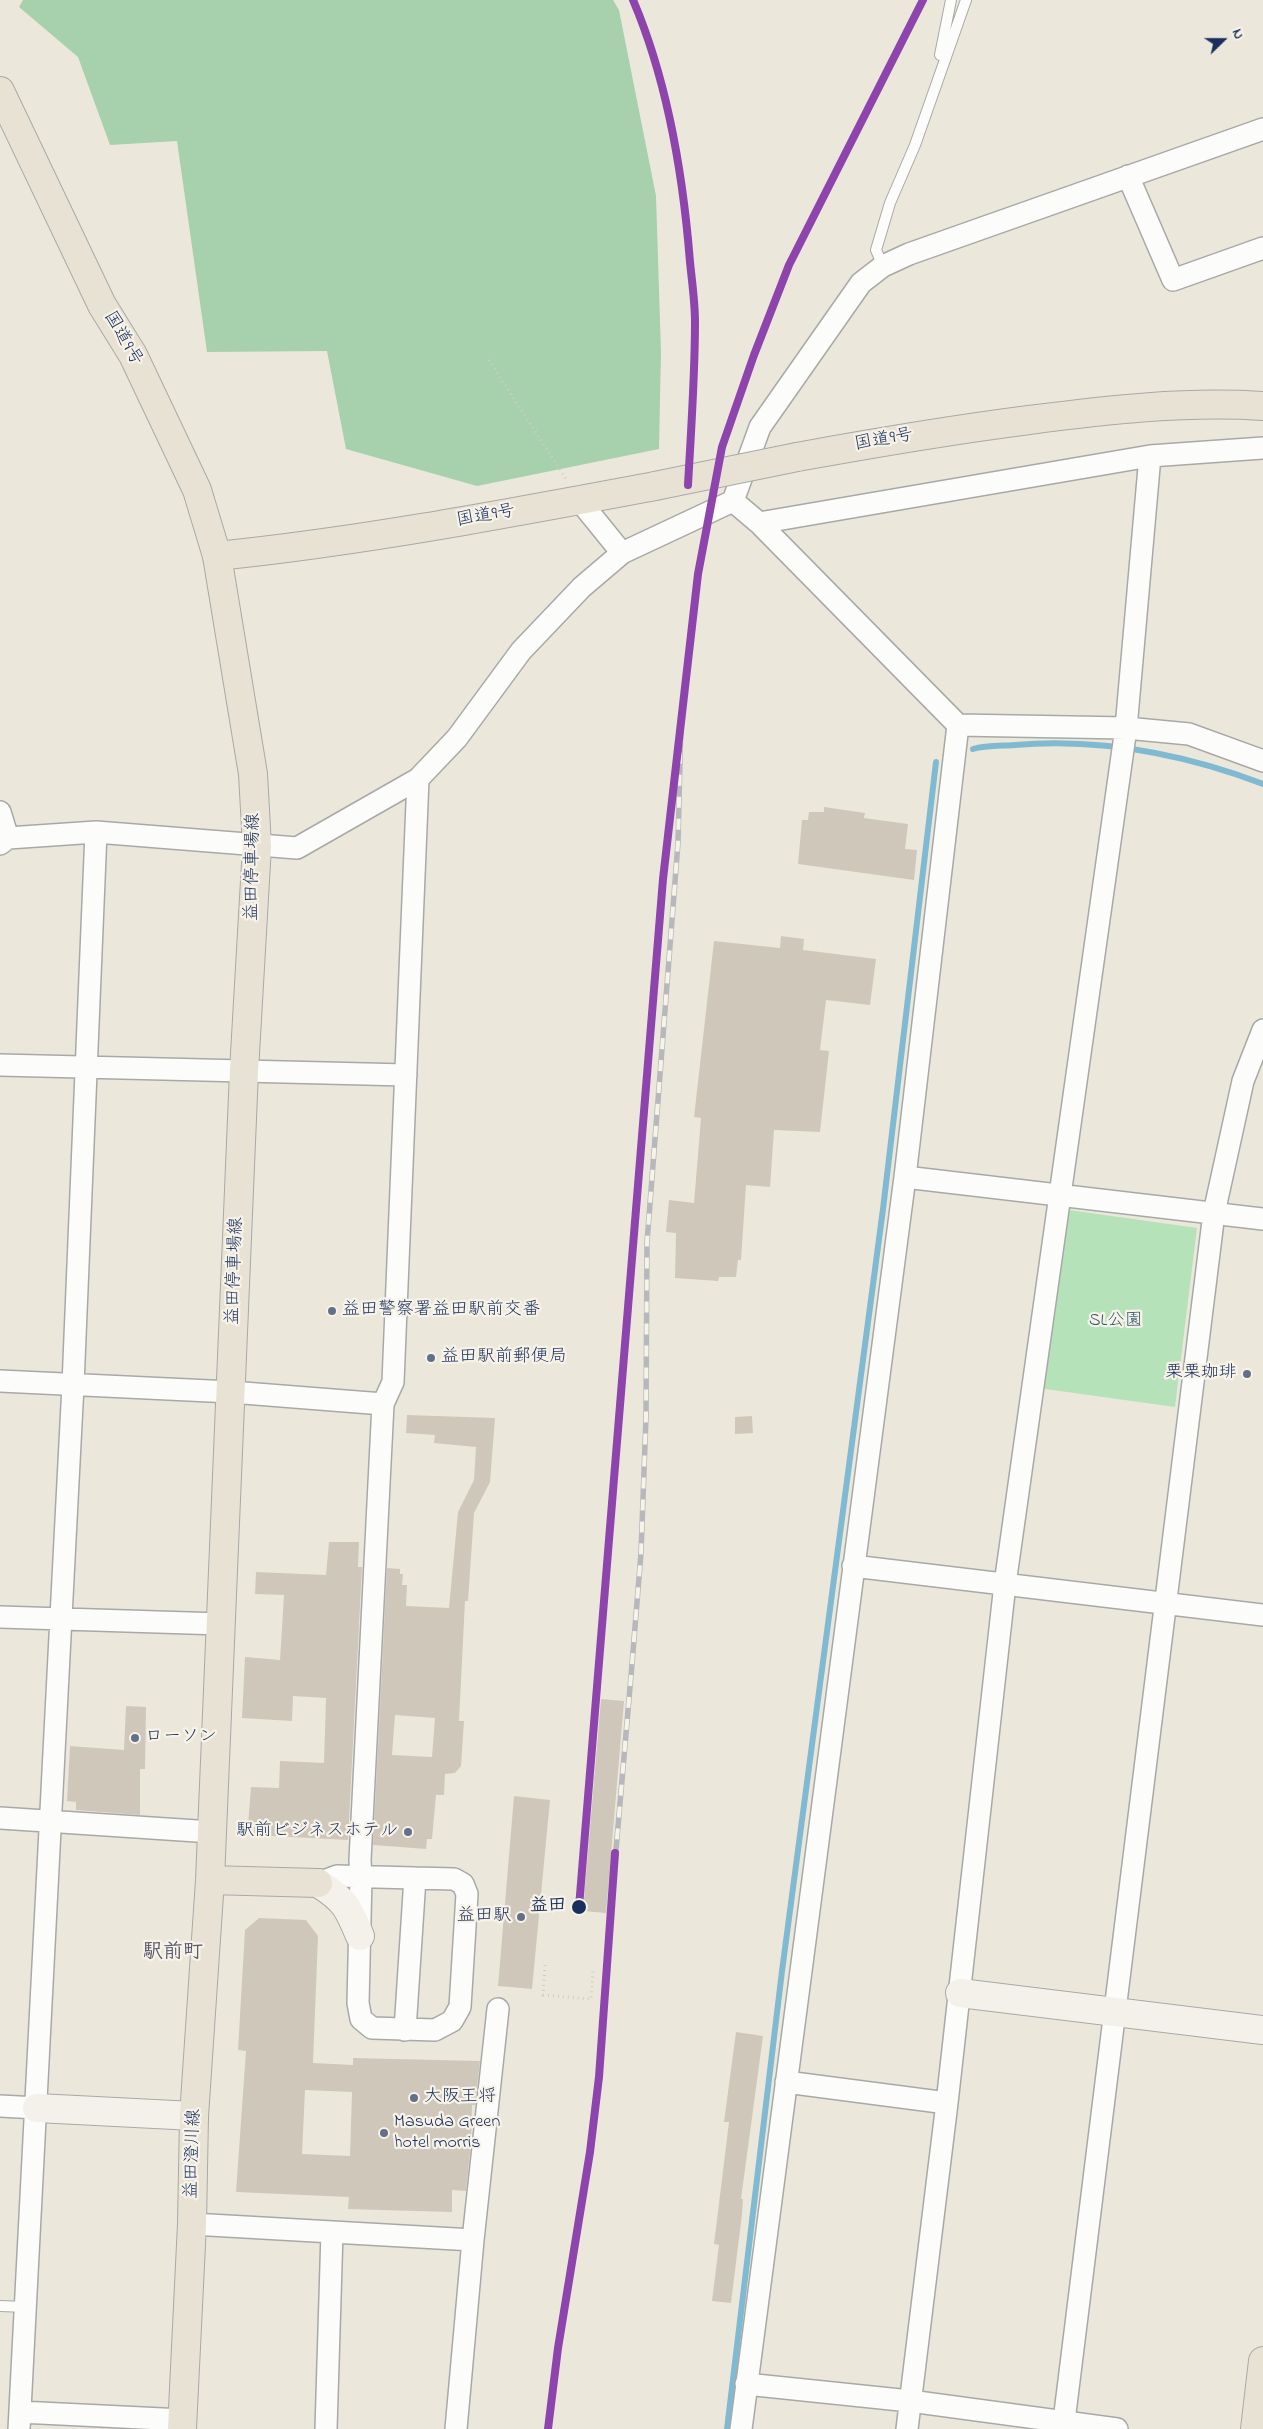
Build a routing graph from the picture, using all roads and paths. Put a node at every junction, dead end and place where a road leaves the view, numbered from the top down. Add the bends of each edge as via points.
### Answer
1 (950, 0) edge
2 (966, 0) edge
3 (0, 91) edge
4 (933, 91) junction
5 (1263, 129) edge
6 (1128, 176) junction
7 (1263, 248) edge
8 (883, 266) junction
9 (489, 360) dead end
10 (1263, 406) edge
11 (1263, 448) edge
12 (1150, 456) junction
13 (579, 500) junction
14 (733, 501) junction
15 (759, 523) junction
16 (622, 554) junction
17 (217, 556) junction
18 (958, 725) junction
19 (1126, 728) junction
20 (1263, 762) edge
21 (418, 778) junction
22 (3, 830) edge
23 (96, 832) junction
24 (257, 846) junction
25 (1263, 1030) edge
26 (0, 1064) edge
27 (86, 1067) junction
28 (244, 1071) junction
29 (406, 1075) junction
30 (906, 1177) junction
31 (1061, 1195) junction
32 (1214, 1213) junction
33 (1263, 1219) edge
34 (0, 1381) edge
35 (73, 1385) junction
36 (230, 1392) junction
37 (383, 1404) junction
38 (853, 1566) junction
39 (1005, 1584) junction
40 (1166, 1603) junction
41 (1263, 1615) edge
42 (0, 1617) edge
43 (61, 1619) junction
44 (221, 1624) junction
45 (0, 1818) edge
46 (51, 1822) junction
47 (212, 1832) junction
48 (361, 1877) junction
49 (415, 1878) junction
50 (210, 1880) junction
51 (318, 1883) junction
52 (360, 1936) junction
53 (545, 1965) dead end
54 (593, 1970) dead end
55 (960, 1993) junction
56 (498, 2009) dead end
57 (1115, 2013) junction
58 (405, 2030) junction
59 (1263, 2030) edge
60 (786, 2082) junction
61 (947, 2103) junction
62 (0, 2106) edge
63 (37, 2108) junction
64 (194, 2116) junction
65 (192, 2224) junction
66 (332, 2232) junction
67 (472, 2240) junction
68 (0, 2306) edge
69 (26, 2307) junction
70 (1263, 2361) edge
71 (746, 2384) junction
72 (910, 2401) junction
73 (20, 2420) edge
74 (183, 2425) edge
75 (1063, 2425) edge
76 (326, 2429) edge
77 (456, 2429) edge
78 (741, 2429) edge
79 (907, 2429) edge
80 (1117, 2429) edge
81 (1255, 2429) edge

1 - 4 lane
2 - 4 lane
3 - 17 main road, 国道9号 via 102,305 132,355 196,490
4 - 8 lane via 915,145 890,203 876,250
5 - 6 street
6 - 7 street via 1173,280
6 - 8 street
8 - 14 street via 861,283 760,427
9 - 13 path
10 - 13 main road, 国道9号, bridge via 1228,404 1106,410 909,436
11 - 12 street
12 - 15 street
12 - 19 street
13 - 16 street
13 - 17 main road, 国道9号 via 293,548
14 - 15 street
14 - 16 street
15 - 18 street
16 - 21 street via 582,587 521,651 458,738
17 - 24 main road, 益田停車場線 via 253,774
18 - 19 street
18 - 30 street
19 - 20 street via 1189,734
19 - 31 street
21 - 24 street via 297,848
21 - 29 street
22 - 23 street
23 - 24 street
23 - 27 street
24 - 28 main road, 益田停車場線
25 - 32 street via 1243,1081
26 - 27 street
27 - 28 street
27 - 35 street
28 - 29 street
28 - 36 main road, 益田停車場線
29 - 37 street via 393,1382
30 - 31 street
30 - 38 street
31 - 32 street
31 - 39 street
32 - 33 street
32 - 40 street
34 - 35 street
35 - 36 street
35 - 43 street
36 - 37 street
36 - 44 main road, 益田停車場線
37 - 48 street
38 - 39 street
38 - 60 street
39 - 40 street
39 - 55 street
40 - 41 street
40 - 57 street
42 - 43 street
43 - 44 street
43 - 46 street
44 - 47 main road, 益田停車場線
45 - 46 street
46 - 47 street
46 - 63 street
47 - 50 main road, 益田停車場線
48 - 49 street
48 - 51 street via 337,1876
48 - 52 street
49 - 58 street
49 - 58 street via 454,1879 463,1884 467,1894 460,2007 452,2021 435,2030
50 - 51 main road
50 - 64 main road, 益田澄川線
51 - 52 street via 339,1896
52 - 58 street via 358,2003 361,2020 372,2028
53 - 54 path via 543,1995 591,1999
55 - 57 street
55 - 61 street
56 - 67 street
57 - 59 street
57 - 75 street
60 - 61 street
60 - 71 street
61 - 72 street
62 - 63 street
63 - 64 street
63 - 69 street
64 - 65 main road, 益田澄川線
65 - 66 street
65 - 74 main road, 益田澄川線
66 - 67 street
66 - 76 street
67 - 77 street
68 - 69 lane
69 - 73 street
70 - 81 main road
71 - 72 street
71 - 78 street
72 - 75 street
72 - 79 street
73 - 74 street
75 - 80 street

